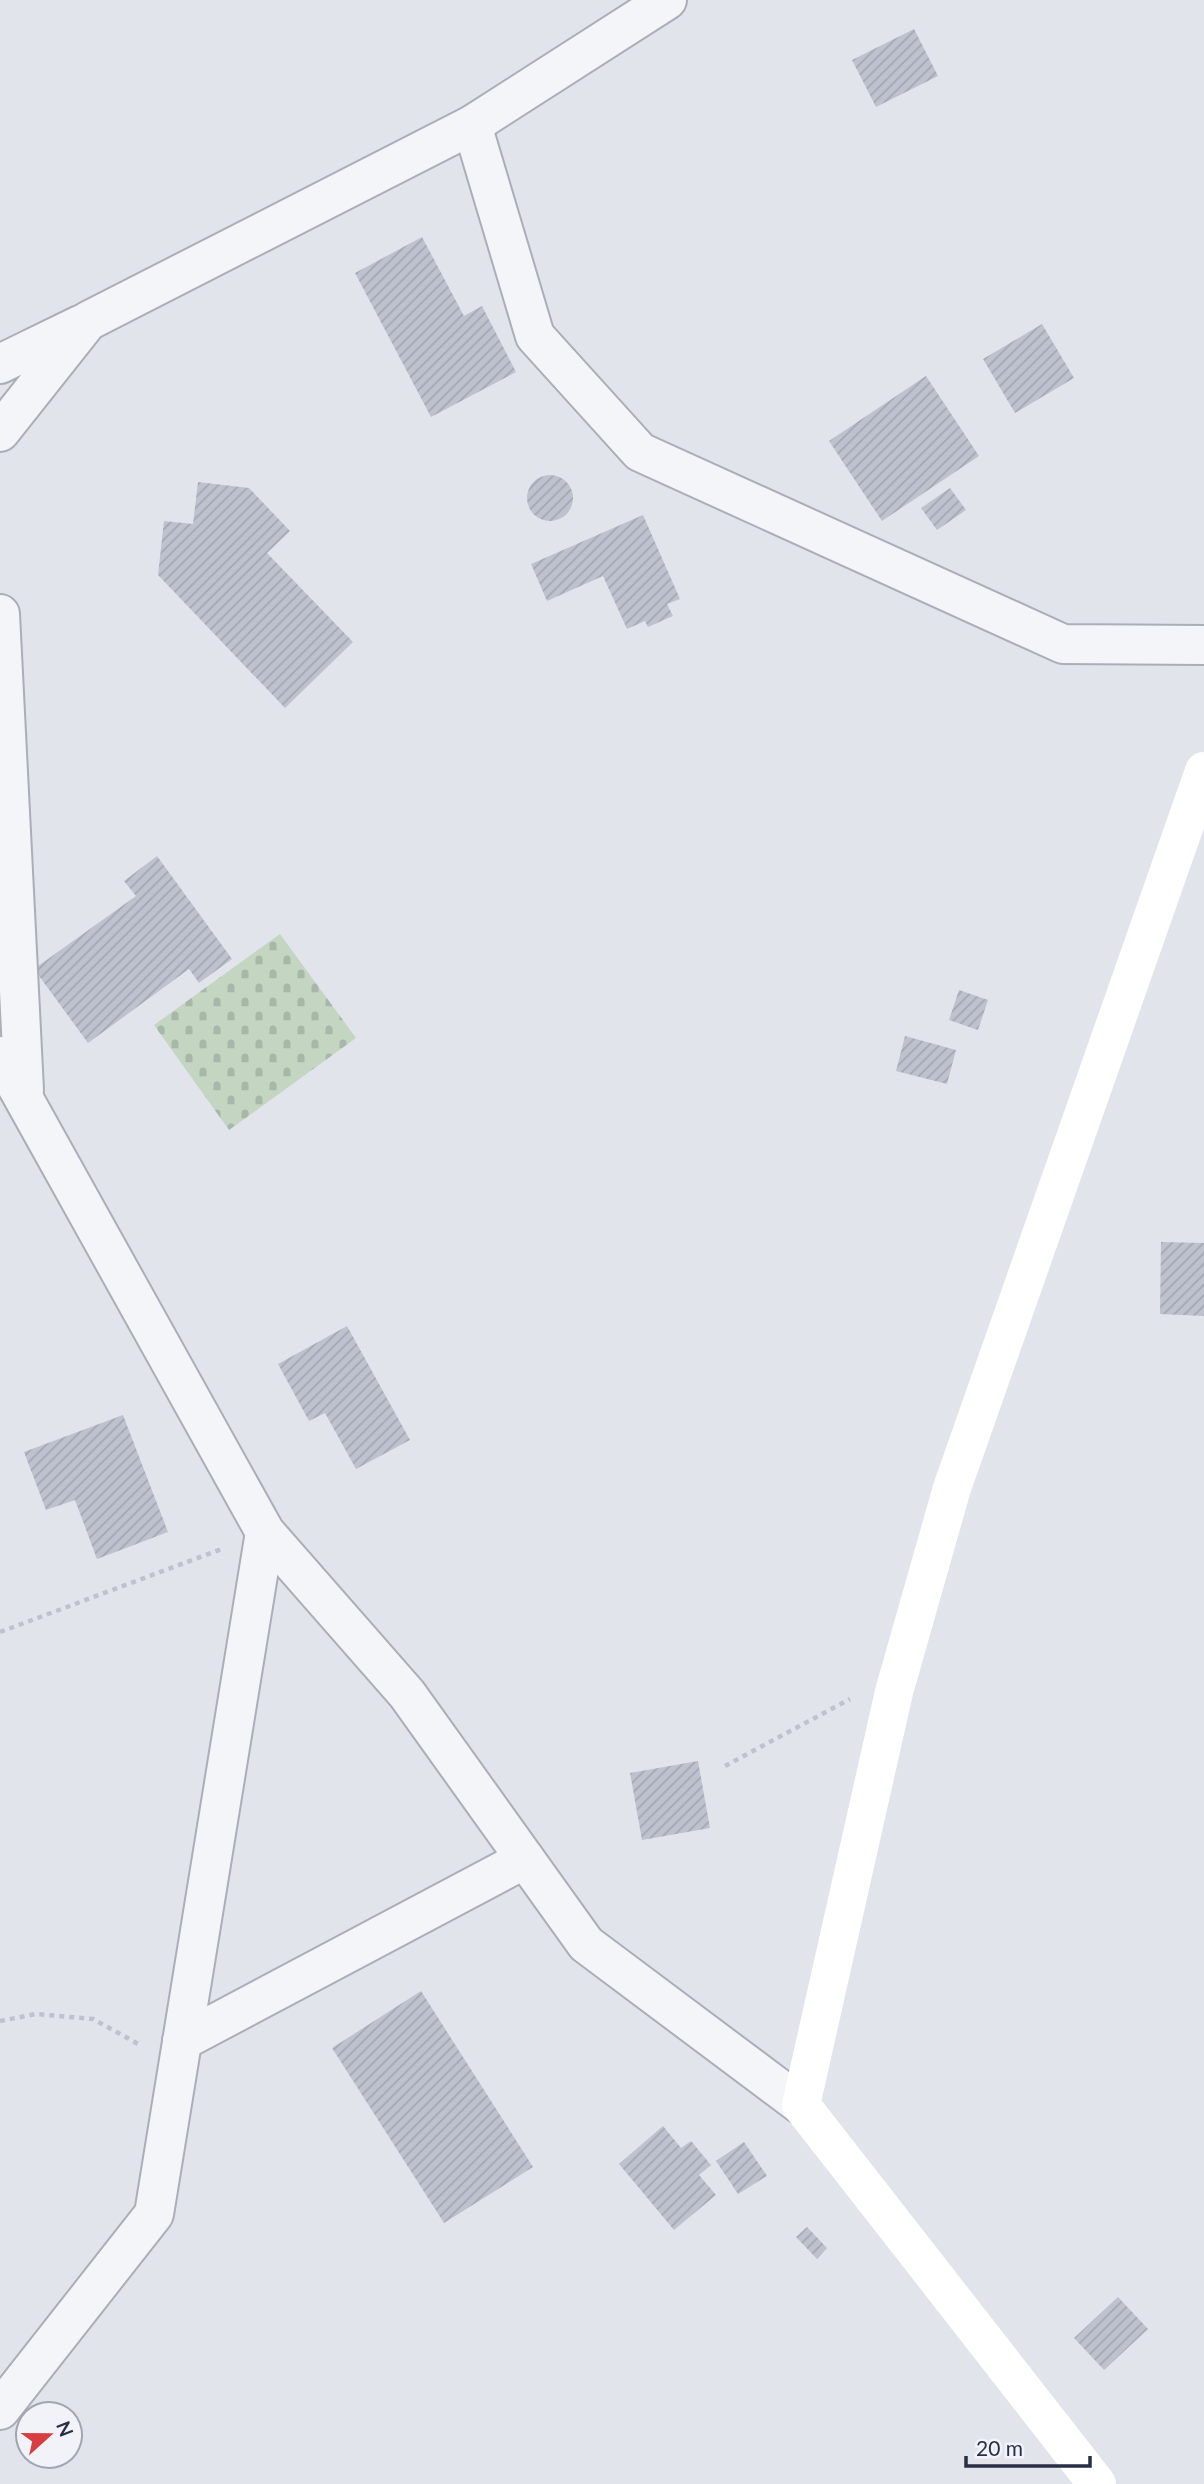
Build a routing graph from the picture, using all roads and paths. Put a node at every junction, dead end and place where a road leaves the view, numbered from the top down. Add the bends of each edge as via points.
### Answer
1 (667, 0) edge
2 (472, 125) junction
3 (88, 321) junction
4 (0, 364) edge
5 (0, 432) edge
6 (0, 614) edge
7 (1204, 645) edge
8 (1204, 771) edge
9 (0, 1056) edge
10 (24, 1099) junction
11 (265, 1532) junction
12 (0, 1632) edge
13 (900, 1672) junction
14 (725, 1766) dead end
15 (524, 1859) junction
16 (0, 2021) edge
17 (182, 2041) junction
18 (801, 2105) junction
19 (0, 2410) edge
20 (1097, 2484) edge

1 - 2 street
2 - 3 street
2 - 7 street via 535,336 640,452 1063,643
3 - 4 street
3 - 5 street
6 - 10 street
8 - 13 street via 952,1488
9 - 10 street
10 - 11 street
11 - 12 path
11 - 15 street via 407,1694
11 - 17 street
13 - 14 path
13 - 18 street
15 - 17 street
15 - 18 street via 586,1944
16 - 17 path via 36,2014 93,2019 146,2048
17 - 19 street via 154,2214
18 - 20 street

